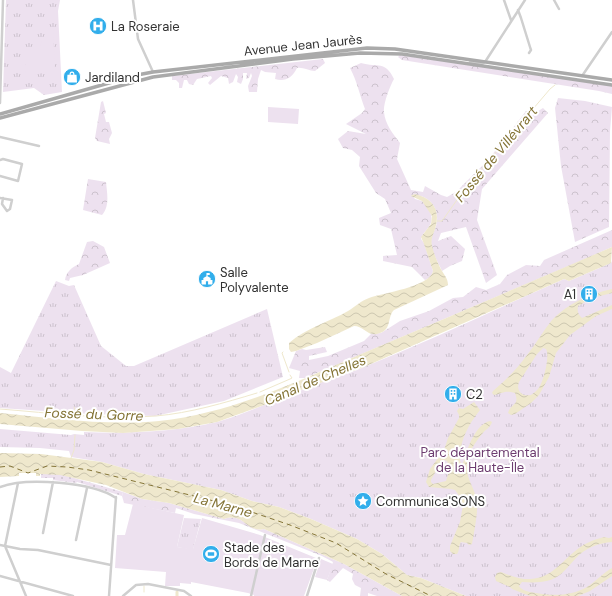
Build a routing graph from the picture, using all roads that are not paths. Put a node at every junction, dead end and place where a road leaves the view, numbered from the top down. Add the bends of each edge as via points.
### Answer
1 (3, 0) edge
2 (133, 0) edge
3 (504, 0) edge
4 (525, 0) edge
5 (554, 0) edge
6 (559, 9) dead end
7 (518, 10) junction
8 (511, 20) junction
9 (612, 32) edge
10 (529, 53) dead end
11 (447, 61) junction
12 (485, 62) junction
13 (153, 72) junction
14 (582, 76) junction
15 (612, 80) edge
16 (612, 85) edge
17 (0, 103) edge
18 (0, 114) edge
19 (0, 118) edge
20 (0, 137) edge
21 (39, 146) dead end
22 (0, 160) edge
23 (0, 176) edge
24 (1, 198) edge
25 (53, 482) junction
26 (18, 483) junction
27 (0, 487) edge
28 (87, 488) junction
29 (43, 533) dead end
30 (265, 536) dead end
31 (76, 540) dead end
32 (0, 545) edge
33 (6, 547) junction
34 (319, 558) dead end
35 (111, 565) junction
36 (0, 576) edge
37 (20, 582) junction
38 (26, 596) edge
39 (72, 596) edge
40 (109, 596) edge
41 (123, 596) edge
42 (191, 596) edge
43 (251, 596) edge
44 (307, 596) edge

1 - 17 street
2 - 13 street via 138,39
3 - 8 street
4 - 7 street
5 - 6 street
7 - 8 street
7 - 10 street via 531,50
8 - 12 street
9 - 14 street
11 - 12 street via 482,64
11 - 16 main road, Avenue Jean Jaurès
11 - 19 main road, Avenue Jean Jaurès via 402,54 360,53 176,74 126,83
12 - 13 main road, Avenue Jean Jaurès via 395,49 367,48
12 - 14 main road, Avenue Jean Jaurès
13 - 18 main road, Avenue Jean Jaurès
14 - 15 main road, Avenue Jean Jaurès
20 - 21 street
22 - 23 street via 22,164 18,181
24 - 24 street via 2,204 7,211 12,200
25 - 26 street
25 - 28 street
25 - 29 street
26 - 27 street
26 - 33 street
28 - 31 street
28 - 35 street via 116,496
30 - 43 street
32 - 33 street
33 - 35 street via 38,550
33 - 37 street
34 - 44 street
35 - 40 street
36 - 37 street
37 - 38 street
37 - 39 street
41 - 42 street via 136,585 148,584 184,590

